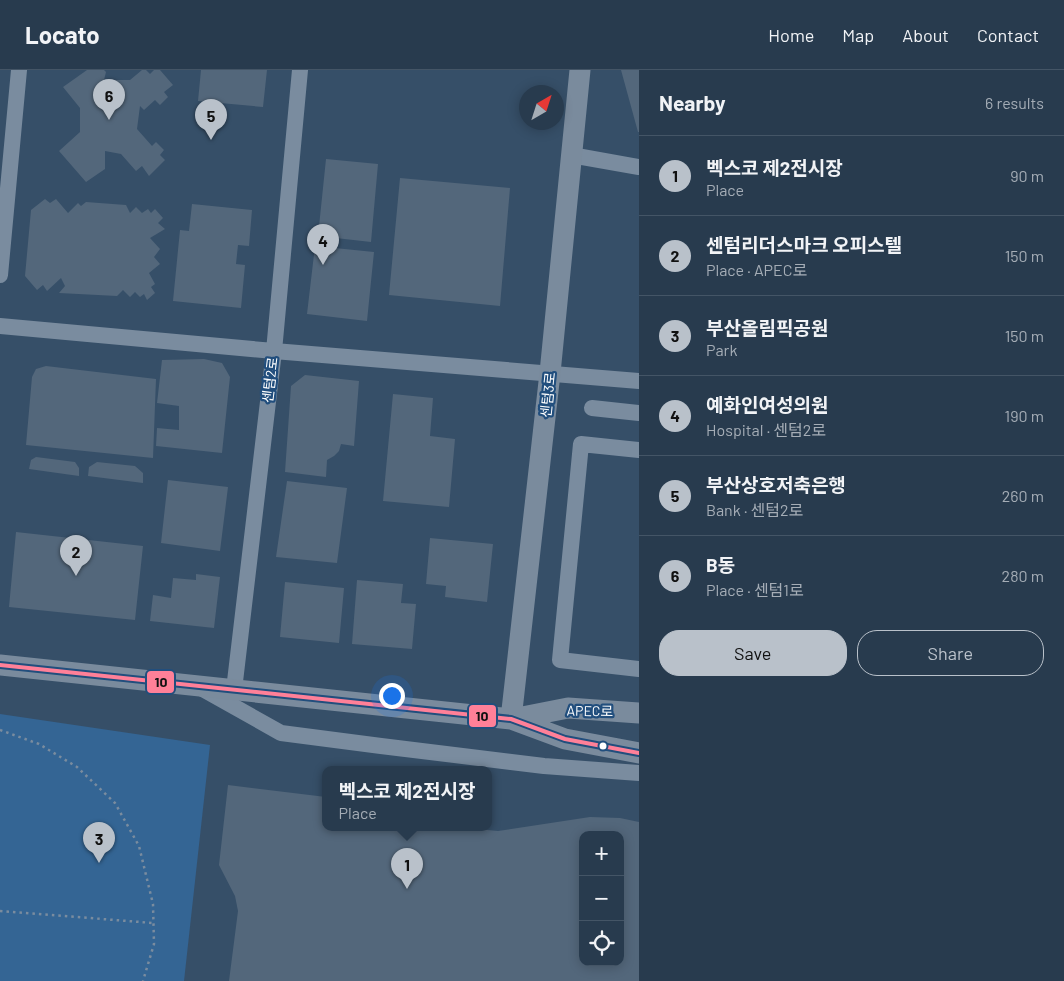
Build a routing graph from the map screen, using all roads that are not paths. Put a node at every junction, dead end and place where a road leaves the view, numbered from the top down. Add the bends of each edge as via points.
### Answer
1 (19, 70) edge
2 (300, 70) edge
3 (580, 70) edge
4 (571, 155) junction
5 (639, 166) edge
6 (0, 275) edge
7 (0, 326) edge
8 (274, 351) junction
9 (550, 373) junction
10 (639, 381) edge
11 (592, 408) dead end
12 (639, 413) edge
13 (639, 450) edge
14 (4, 664) edge
15 (639, 669) edge
16 (197, 686) junction
17 (234, 690) junction
18 (639, 713) edge
19 (512, 719) junction
20 (639, 753) edge
21 (639, 773) edge

1 - 6 street
2 - 8 street, 센텀2로
3 - 4 main road, 센텀3로
4 - 5 street
4 - 9 main road, 센텀3로
7 - 8 street
8 - 9 street
8 - 17 street, 센텀2로
9 - 10 street
9 - 19 main road, 센텀3로
11 - 12 street
13 - 15 street via 581,444 560,660
14 - 16 main road, APEC로
16 - 17 main road, APEC로
16 - 21 street via 282,733 544,766
17 - 19 main road, APEC로
18 - 19 main road, APEC로 via 568,708
19 - 20 main road, APEC로 via 565,739

